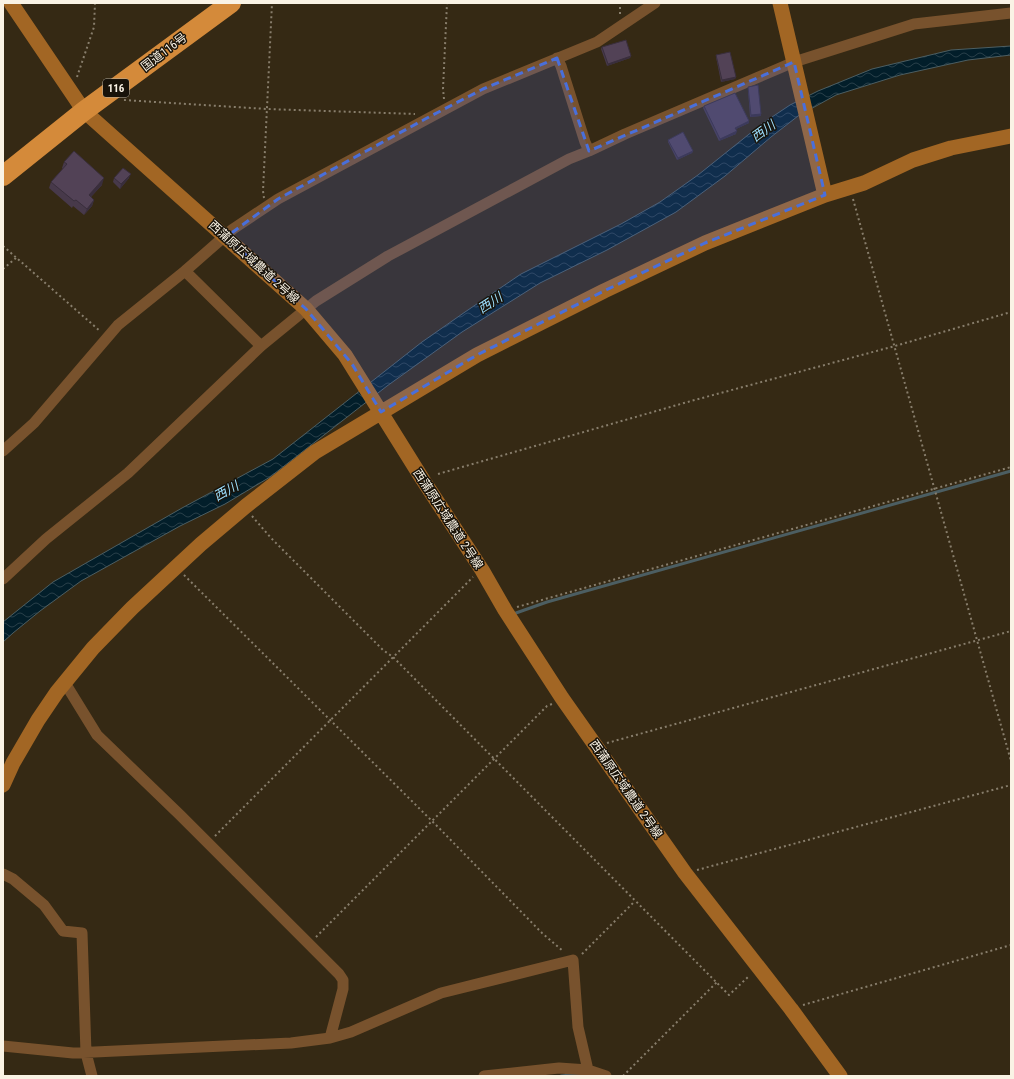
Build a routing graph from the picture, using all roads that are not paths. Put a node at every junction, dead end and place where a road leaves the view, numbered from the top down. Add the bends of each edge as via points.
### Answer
1 (11, 3) edge
2 (231, 3) edge
3 (655, 3) edge
4 (780, 3) edge
5 (1011, 13) edge
6 (557, 58) junction
7 (794, 62) junction
8 (84, 111) junction
9 (1011, 136) edge
10 (589, 151) junction
11 (3, 176) edge
12 (825, 195) junction
13 (226, 237) junction
14 (185, 271) junction
15 (306, 309) junction
16 (261, 346) junction
17 (379, 408) junction
18 (3, 451) edge
19 (3, 579) edge
20 (65, 683) junction
21 (3, 785) edge
22 (3, 874) edge
23 (330, 1038) junction
24 (3, 1046) edge
25 (86, 1053) junction
26 (588, 1070) junction
27 (92, 1076) edge
28 (484, 1076) edge
29 (606, 1076) edge
30 (840, 1076) edge

1 - 8 street, 西蒲原広域農道 2号線
2 - 8 highway, 国道116号 / 116
3 - 6 street via 597,42
4 - 7 street
5 - 7 street via 914,24
6 - 10 street
6 - 13 street via 483,89 427,118 278,199 233,229
7 - 10 street
7 - 12 street
8 - 11 highway, 国道116号 / 116
8 - 13 street, 西蒲原広域農道 2号線
9 - 12 street via 951,148 913,160 864,183
10 - 15 street via 569,159 388,256
12 - 17 street via 705,243 477,355
13 - 14 street
13 - 15 street, 西蒲原広域農道 2号線
14 - 16 street
14 - 18 street via 118,325 34,423
15 - 16 street
15 - 17 street, 西蒲原広域農道 2号線 via 352,364
16 - 19 street via 128,473 46,539
17 - 20 street via 315,452 201,544 132,608 93,648
17 - 30 street, 西蒲原広域農道 2号線 via 562,698 685,873
20 - 21 street via 31,732
20 - 23 street via 97,736 339,974 343,980 343,989
22 - 25 street via 13,879 44,905 63,931 82,933
23 - 25 street via 291,1043
23 - 26 street via 351,1032 441,993 573,960 578,1026
24 - 25 street
25 - 27 street
26 - 28 street via 559,1068
26 - 29 street

